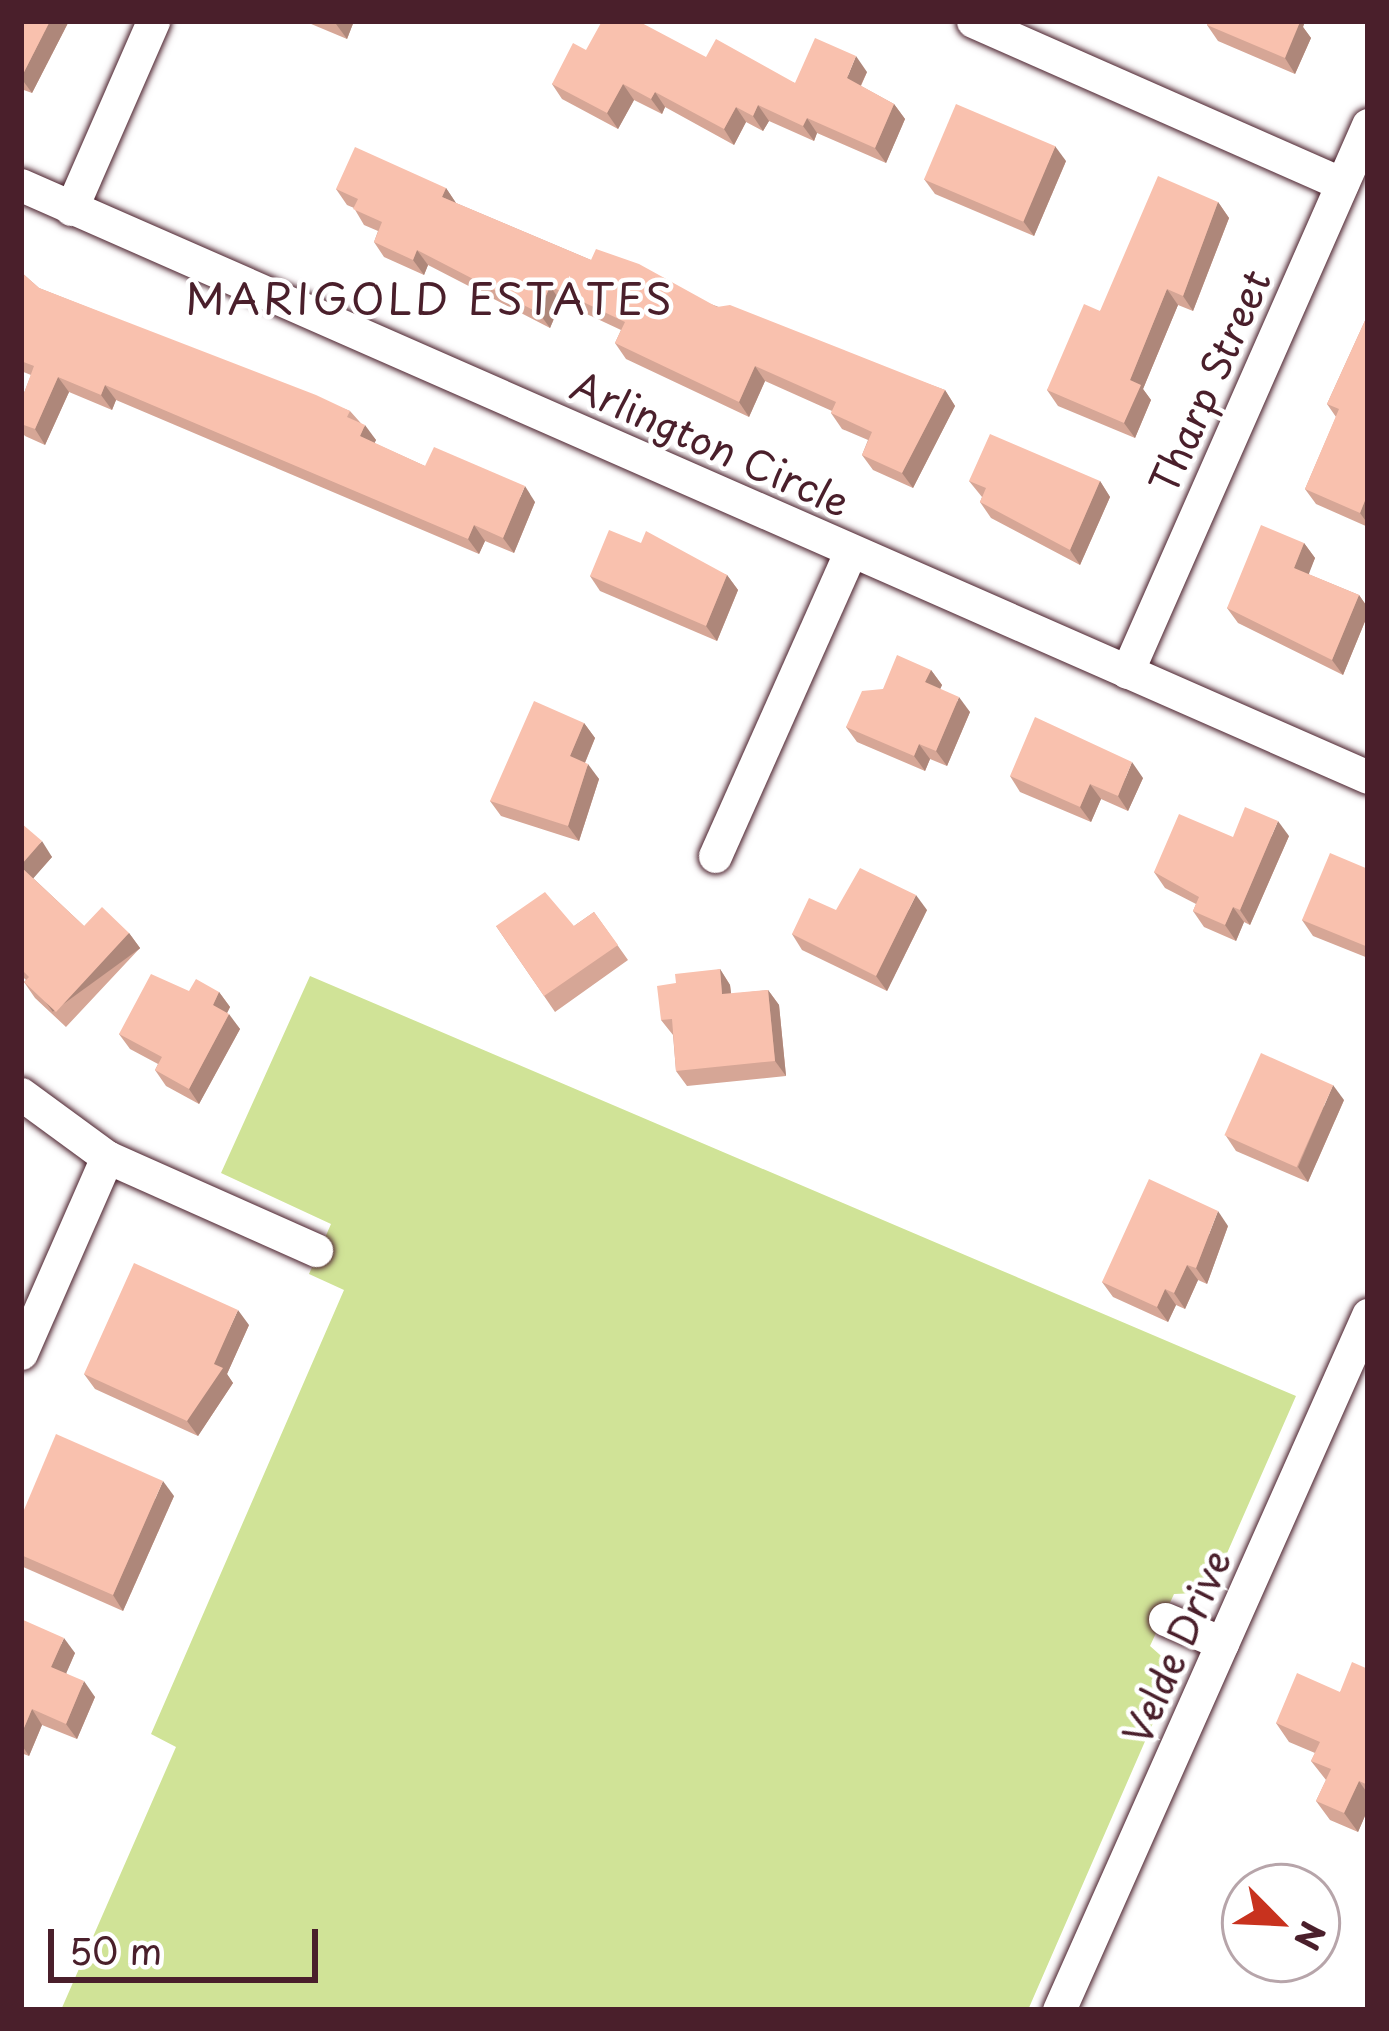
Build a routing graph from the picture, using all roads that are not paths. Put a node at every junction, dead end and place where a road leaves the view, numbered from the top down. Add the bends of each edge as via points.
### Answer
1 (153, 21) edge
2 (973, 21) edge
3 (1368, 125) edge
4 (1342, 184) junction
5 (21, 185) edge
6 (70, 209) junction
7 (851, 550) junction
8 (1127, 671) junction
9 (1368, 777) edge
10 (715, 856) dead end
11 (21, 1094) edge
12 (107, 1157) junction
13 (316, 1250) dead end
14 (1366, 1324) edge
15 (21, 1353) edge
16 (1165, 1619) dead end
17 (1222, 1643) junction
18 (1060, 2010) edge

1 - 6 street
2 - 4 street
3 - 4 street, Tharp Street
4 - 8 street, Tharp Street
5 - 6 street, Arlington Circle
6 - 7 street, Arlington Circle
7 - 8 street, Arlington Circle
7 - 10 street
8 - 9 street, Arlington Circle
11 - 12 street
12 - 13 street
12 - 15 street
14 - 17 street, Velde Drive
16 - 17 street
17 - 18 street, Velde Drive

